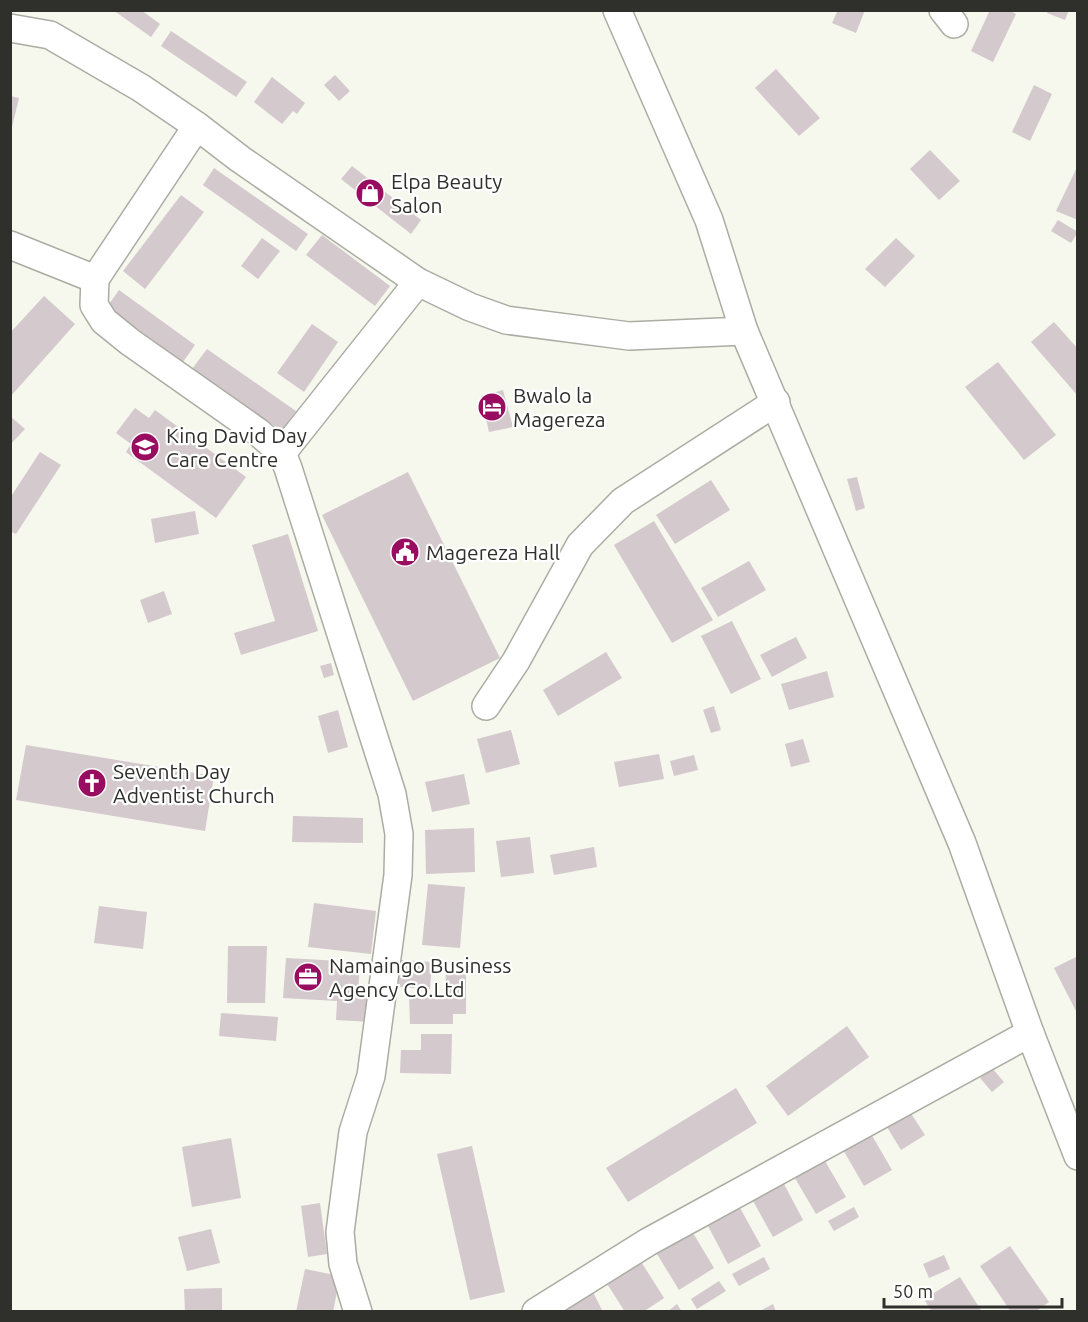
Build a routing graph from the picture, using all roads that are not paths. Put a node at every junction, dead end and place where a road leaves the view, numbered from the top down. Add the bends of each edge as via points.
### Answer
1 (617, 10) edge
2 (10, 28) edge
3 (197, 126) junction
4 (10, 245) edge
5 (95, 279) junction
6 (418, 282) junction
7 (744, 331) junction
8 (776, 402) junction
9 (282, 453) junction
10 (486, 706) dead end
11 (1030, 1033) junction
12 (1077, 1156) edge
13 (358, 1311) edge
14 (536, 1311) edge

1 - 7 street via 709,220
2 - 3 street via 50,34
3 - 5 street
3 - 6 street
4 - 5 street
5 - 9 street via 94,305 104,321
6 - 7 street via 506,320 546,327 629,336
6 - 9 street
7 - 8 street
8 - 10 street via 623,501 580,545 516,661
8 - 11 street via 962,843
9 - 13 street via 392,794 399,834 398,875 371,1076 353,1132 340,1232 342,1264
11 - 12 street
11 - 14 street via 648,1242

